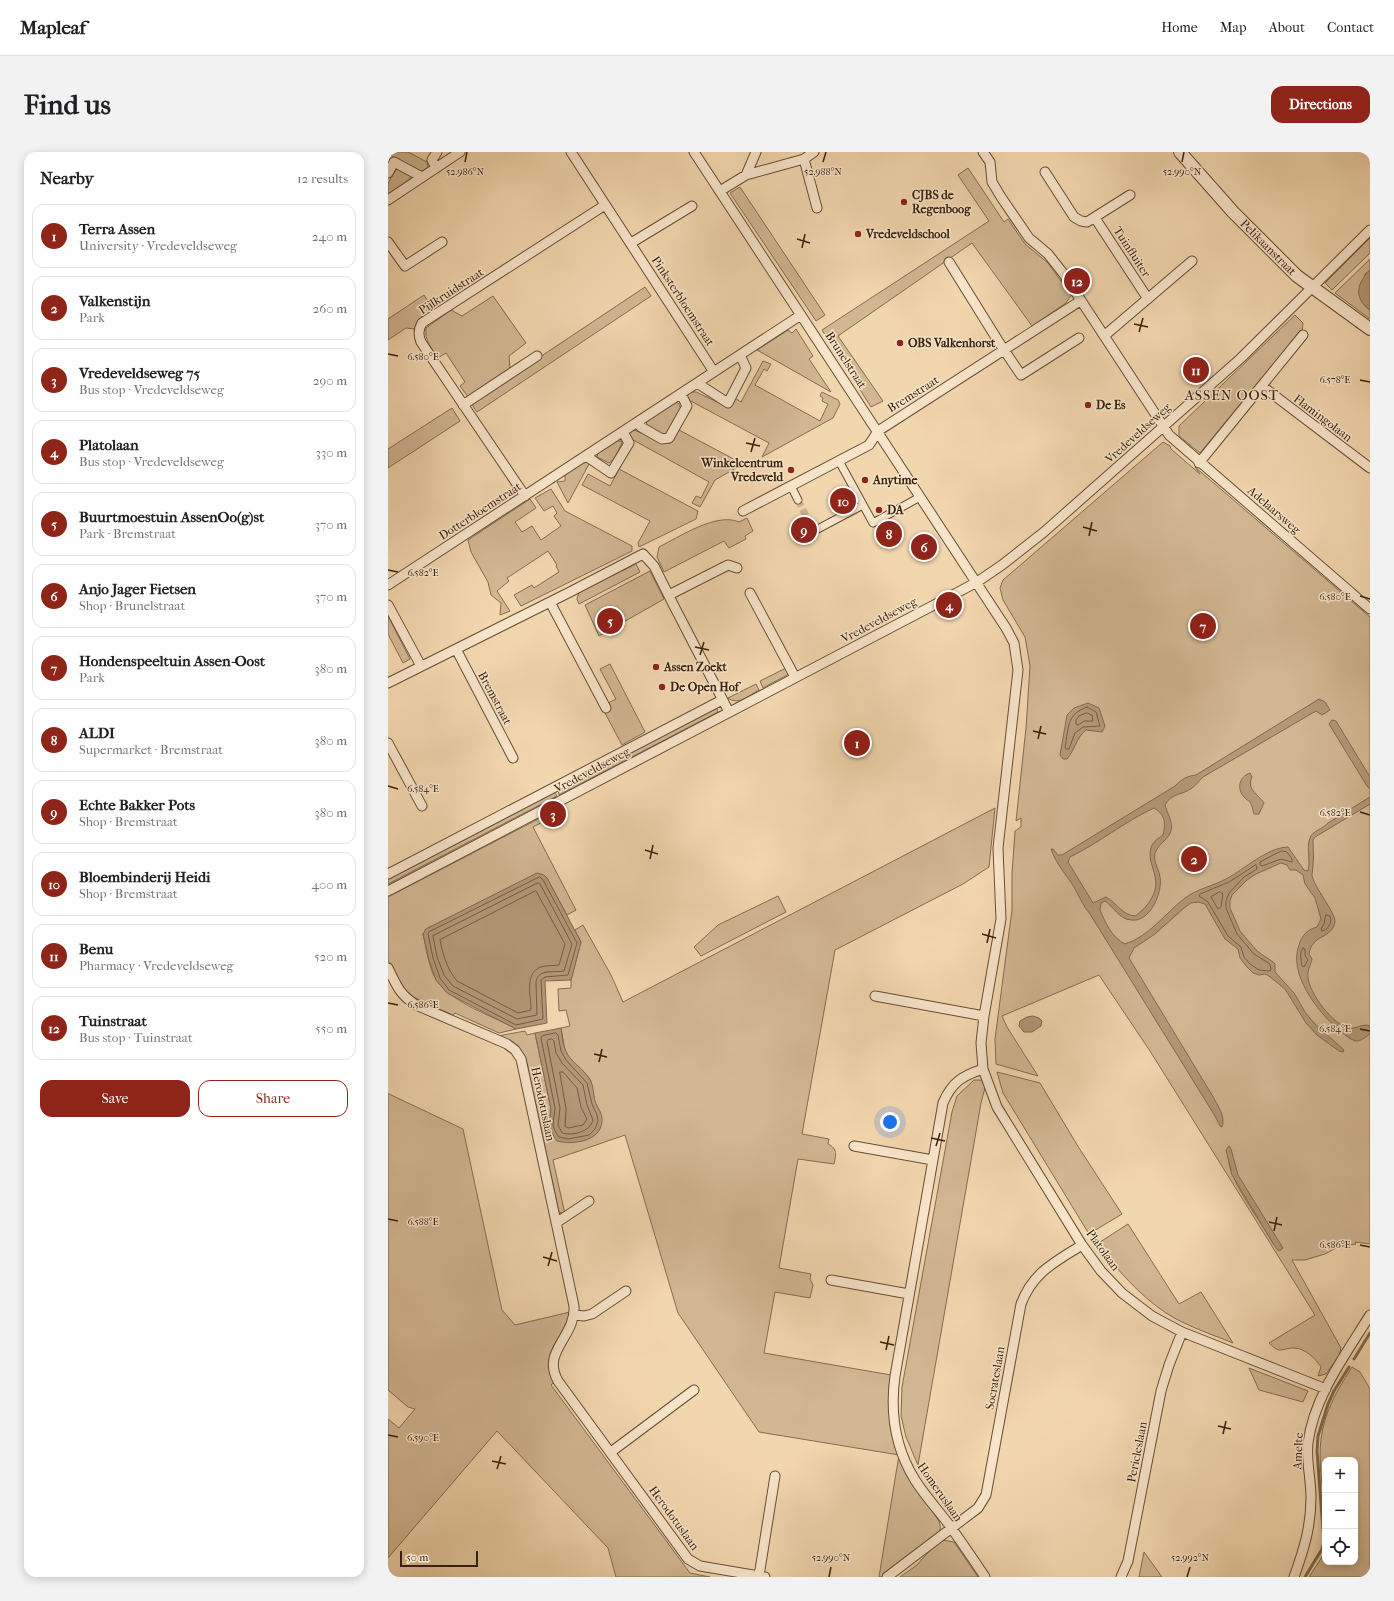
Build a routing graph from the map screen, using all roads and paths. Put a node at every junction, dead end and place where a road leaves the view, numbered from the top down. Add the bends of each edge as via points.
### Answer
1 (437, 152) edge
2 (460, 152) edge
3 (570, 152) edge
4 (694, 152) edge
5 (756, 152) edge
6 (814, 152) edge
7 (983, 152) edge
8 (1180, 152) edge
9 (804, 159) junction
10 (436, 168) junction
11 (1045, 172) dead end
12 (388, 173) edge
13 (746, 174) junction
14 (422, 177) junction
15 (720, 191) junction
16 (1130, 195) dead end
17 (388, 200) edge
18 (605, 205) junction
19 (692, 206) dead end
20 (817, 208) dead end
21 (1095, 218) junction
22 (1370, 230) edge
23 (388, 242) edge
24 (442, 242) dead end
25 (631, 243) junction
26 (1192, 261) dead end
27 (949, 262) dead end
28 (1312, 287) junction
29 (1148, 299) junction
30 (1080, 301) junction
31 (801, 315) junction
32 (1370, 329) edge
33 (1303, 334) dead end
34 (1104, 336) junction
35 (1079, 338) dead end
36 (1004, 350) junction
37 (537, 356) dead end
38 (740, 356) junction
39 (714, 372) junction
40 (697, 383) junction
41 (1262, 386) junction
42 (681, 394) junction
43 (463, 405) junction
44 (637, 423) junction
45 (1163, 427) junction
46 (878, 431) junction
47 (623, 432) junction
48 (586, 456) junction
49 (840, 461) junction
50 (1199, 463) junction
51 (1370, 468) edge
52 (790, 486) junction
53 (525, 496) junction
54 (920, 497) junction
55 (798, 500) tunnel mouth
56 (863, 505) junction
57 (744, 511) dead end
58 (810, 524) dead end
59 (737, 568) dead end
60 (977, 582) junction
61 (388, 585) edge
62 (750, 593) dead end
63 (669, 595) junction
64 (550, 602) junction
65 (388, 605) edge
66 (1370, 609) edge
67 (456, 649) junction
68 (421, 666) junction
69 (795, 678) junction
70 (388, 683) edge
71 (722, 700) junction
72 (606, 708) dead end
73 (729, 712) junction
74 (388, 743) edge
75 (513, 758) dead end
76 (422, 806) dead end
77 (388, 874) edge
78 (388, 891) edge
79 (388, 968) edge
80 (875, 996) dead end
81 (984, 1016) junction
82 (983, 1069) junction
83 (854, 1146) dead end
84 (933, 1160) junction
85 (589, 1201) dead end
86 (556, 1223) junction
87 (1082, 1245) junction
88 (830, 1280) dead end
89 (626, 1291) dead end
90 (909, 1294) junction
91 (575, 1315) junction
92 (1370, 1315) edge
93 (1182, 1332) junction
94 (1326, 1389) junction
95 (694, 1390) dead end
96 (611, 1452) junction
97 (775, 1476) dead end
98 (952, 1528) junction
99 (762, 1576) edge
100 (887, 1577) edge
101 (985, 1577) edge
102 (1121, 1577) edge
103 (1294, 1577) edge

1 - 10 street via 432,160
2 - 10 street
3 - 18 street, Pinksterbloemstraat
4 - 15 street, Brunelstraat
5 - 13 street
6 - 9 street
7 - 30 street, Adelaarsweg via 990,162 995,188 1029,238 1053,260
8 - 28 street, Pelikaanstraat via 1256,235 1297,276
9 - 13 street
9 - 20 street
10 - 14 street
11 - 21 street via 1074,218 1087,222
12 - 14 street via 394,162
13 - 15 street
14 - 17 street
15 - 31 street, Brunelstraat
16 - 21 street
18 - 25 street, Pinksterbloemstraat
18 - 43 street, Pijlkruidstraat via 422,323 418,333 421,342
19 - 25 street
21 - 29 street, Tuinfluiter
22 - 28 street, Vredeveldseweg
23 - 24 street via 405,266
25 - 39 street, Pinksterbloemstraat
26 - 29 street, Tuinfluiter
27 - 36 street
28 - 32 street, Pelikaanstraat
28 - 45 street, Vredeveldseweg via 1241,358
29 - 34 street, Tuinfluiter
30 - 34 street, Adelaarsweg
30 - 36 street, Bremstraat
31 - 38 street, Dotterbloemstraat
31 - 46 street, Brunelstraat
33 - 41 street
34 - 45 street, Adelaarsweg
35 - 36 street via 1021,375
36 - 46 street, Bremstraat
37 - 43 street
38 - 39 street, Dotterbloemstraat
38 - 40 street via 746,368 728,403
39 - 40 street, Dotterbloemstraat
40 - 42 street, Dotterbloemstraat
41 - 50 street
41 - 51 street, Flamingolaan
42 - 44 street, Dotterbloemstraat
42 - 44 street via 687,406 669,438 662,439
43 - 53 street, Pijlkruidstraat
44 - 47 street, Dotterbloemstraat
45 - 50 street, Adelaarsweg via 1175,442
45 - 60 street, Vredeveldseweg via 1044,532
46 - 49 street, Bremstraat via 869,445
46 - 54 street, Brunelstraat
47 - 48 street, Dotterbloemstraat
47 - 48 street via 629,443 611,472
48 - 53 street, Dotterbloemstraat
49 - 52 street, Bremstraat
49 - 56 street
50 - 66 street, Adelaarsweg
52 - 55 street
52 - 57 street, Bremstraat
53 - 61 street, Dotterbloemstraat
54 - 56 street via 873,522
54 - 60 street, Brunelstraat
56 - 58 street via 814,532
59 - 63 street via 728,565
60 - 69 street, Vredeveldseweg
60 - 81 street, Platolaan via 1010,635 1016,652 1018,670 998,848 1001,919
62 - 69 street
63 - 64 street via 654,566 643,554
63 - 71 street
64 - 67 street
64 - 72 street
65 - 68 street
67 - 68 street
67 - 75 street, Bremstraat
68 - 70 street
69 - 73 street, Vredeveldseweg
71 - 73 street
71 - 77 street, Vredeveldseweg
73 - 78 street, Vredeveldseweg
74 - 76 street
79 - 86 street, Herodotuslaan via 402,995 408,1000 507,1044 518,1055 523,1066
80 - 81 street
81 - 82 street, Platolaan via 981,1043
82 - 84 street, Homeruslaan via 960,1079 947,1093
82 - 87 street, Platolaan via 997,1107
83 - 84 street
84 - 90 street, Homeruslaan
85 - 86 street
86 - 91 street, Herodotuslaan
87 - 93 street, Platolaan via 1101,1271 1122,1293 1152,1316
87 - 98 street, Socrateslaan via 1048,1267 1026,1291 1021,1304 986,1495 978,1508
88 - 90 street
89 - 91 street via 592,1314
90 - 98 street, Homeruslaan via 892,1400 894,1424 902,1453 915,1480
91 - 96 street, Herodotuslaan via 572,1326 554,1355 554,1373
92 - 94 street, Amelte
93 - 94 street, Platolaan
93 - 102 street, Pericleslaan via 1161,1391 1128,1561
94 - 103 street, Amelte via 1312,1423 1308,1443 1310,1521 1305,1548
95 - 96 street
96 - 99 street, Herodotuslaan via 688,1559 700,1566
97 - 99 street, Herodotuslaan
98 - 100 street
98 - 101 street, Homeruslaan

